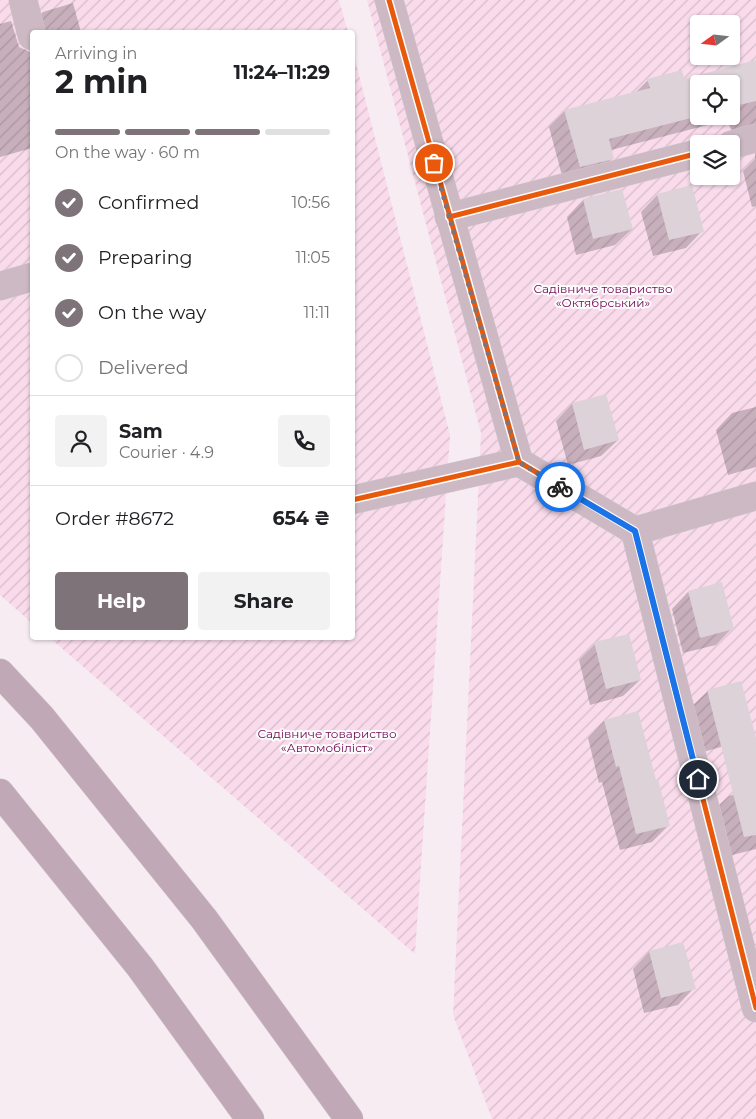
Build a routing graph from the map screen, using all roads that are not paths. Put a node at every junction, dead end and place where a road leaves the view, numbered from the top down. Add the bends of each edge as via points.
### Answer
1 (23, 0) edge
2 (390, 0) edge
3 (30, 30) edge
4 (756, 138) edge
5 (740, 142) edge
6 (690, 155) edge
7 (449, 217) junction
8 (30, 278) edge
9 (0, 286) edge
10 (519, 462) junction
11 (756, 496) edge
12 (355, 499) edge
13 (635, 531) junction
14 (0, 673) edge
15 (0, 793) edge
16 (756, 1008) edge
17 (250, 1119) edge
18 (349, 1119) edge

1 - 3 street
2 - 7 street
4 - 5 street
6 - 7 street
7 - 10 street
8 - 9 street
10 - 12 street
10 - 13 street
11 - 13 street
13 - 16 street
14 - 18 highway via 42,718 204,920
15 - 17 highway via 140,967

